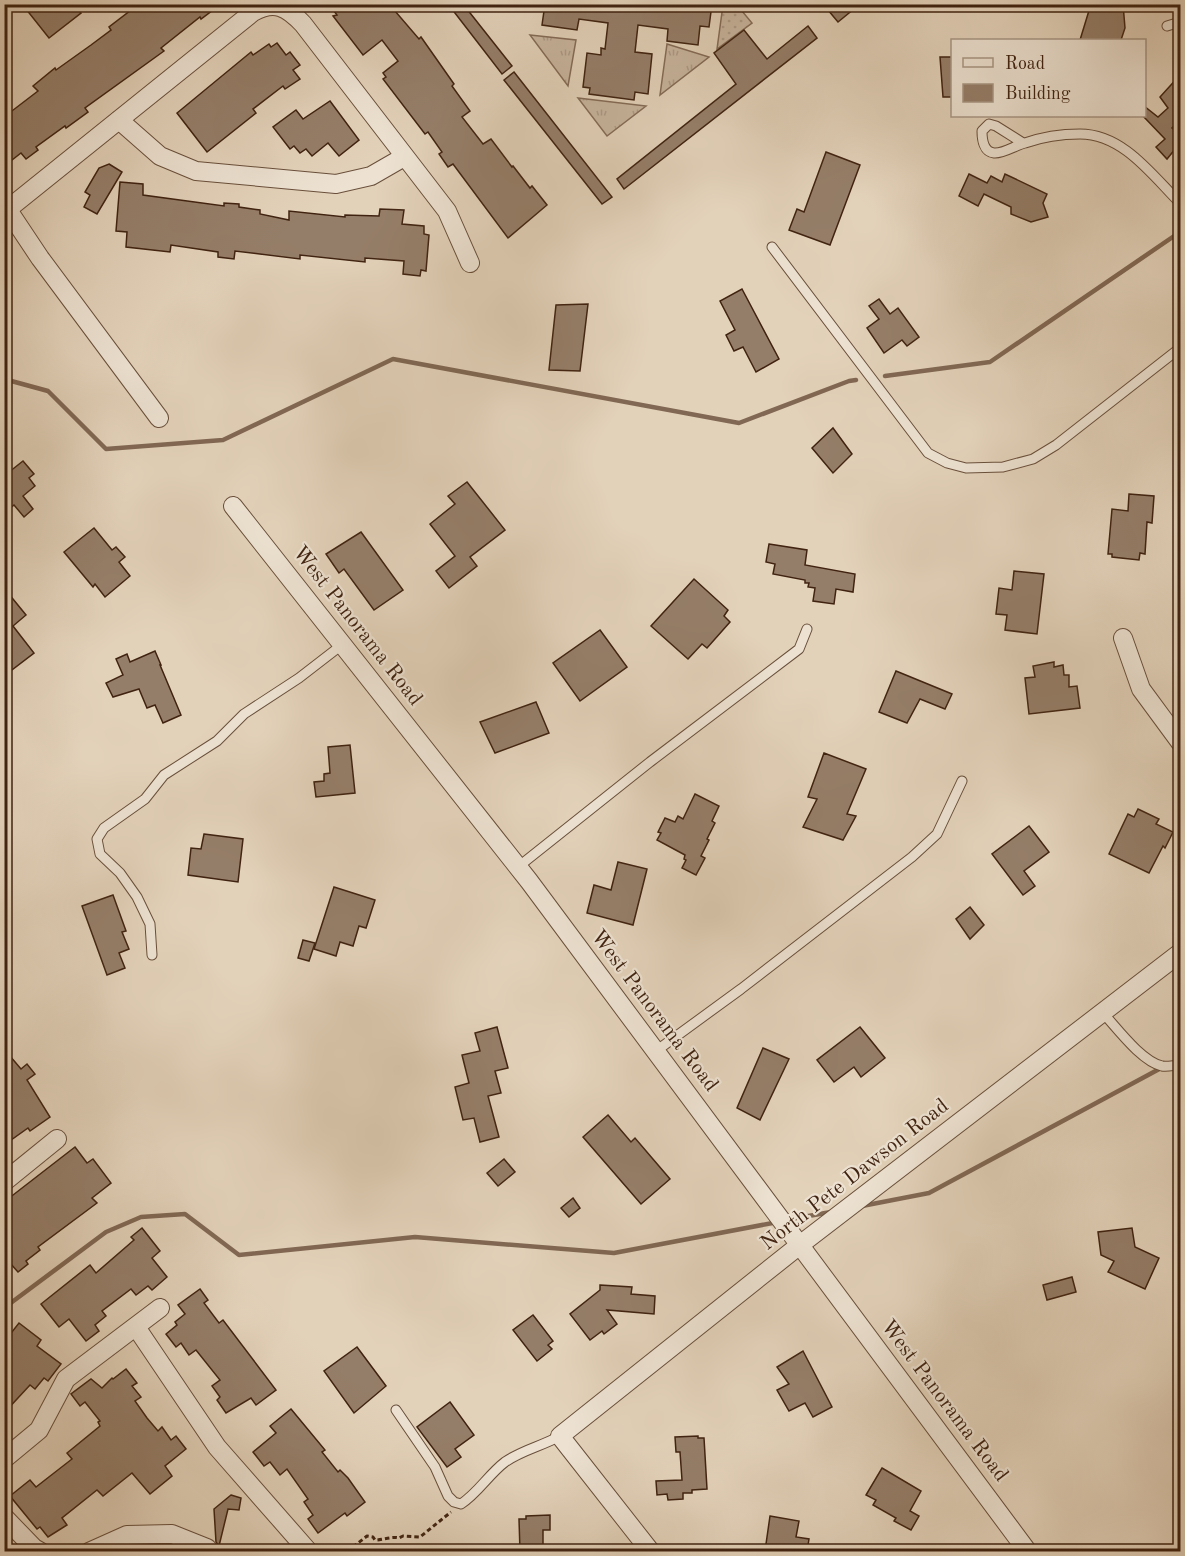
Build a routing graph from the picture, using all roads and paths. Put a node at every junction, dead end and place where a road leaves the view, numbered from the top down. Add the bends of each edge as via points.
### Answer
1 (279, 5) edge
2 (1180, 22) edge
3 (1167, 27) dead end
4 (119, 120) junction
5 (1023, 143) dead end
6 (404, 157) junction
7 (1180, 203) edge
8 (6, 207) edge
9 (772, 247) dead end
10 (470, 263) dead end
11 (1180, 348) edge
12 (159, 418) dead end
13 (233, 506) dead end
14 (807, 629) dead end
15 (1123, 638) dead end
16 (342, 644) junction
17 (1180, 742) edge
18 (962, 781) dead end
19 (518, 867) junction
20 (1180, 953) edge
21 (152, 955) dead end
22 (1103, 1013) junction
23 (656, 1051) junction
24 (1180, 1065) edge
25 (57, 1139) dead end
26 (7, 1176) edge
27 (801, 1245) junction
28 (159, 1308) dead end
29 (136, 1327) junction
30 (396, 1410) dead end
31 (560, 1436) junction
32 (4, 1459) edge
33 (461, 1504) junction
34 (4, 1517) edge
35 (353, 1547) dead end
36 (41, 1551) edge
37 (88, 1551) edge
38 (210, 1551) edge
39 (309, 1551) edge
40 (651, 1551) edge
41 (1028, 1551) edge

1 - 4 street via 253,12
1 - 6 street via 303,24
2 - 3 lane
4 - 6 street via 160,156 196,171 336,184 372,176
4 - 8 street
5 - 7 lane via 1081,134 1108,138 1128,152
6 - 10 street via 447,211
8 - 12 street
9 - 11 lane via 928,453 966,468 1003,467 1033,459
13 - 16 street, West Panorama Road
14 - 19 lane via 799,648
15 - 17 street via 1142,689
16 - 19 street, West Panorama Road
16 - 21 lane via 244,714 217,741 164,775 145,799 105,828 97,839 100,854 120,873 142,906 150,924
18 - 23 lane via 937,834 912,858
19 - 23 street, West Panorama Road
20 - 22 street, North Pete Dawson Road
22 - 24 lane via 1154,1063 1164,1067
22 - 27 street, North Pete Dawson Road
23 - 27 street, West Panorama Road
25 - 26 street
27 - 31 street, North Pete Dawson Road
27 - 41 street, West Panorama Road
28 - 29 street
29 - 32 street via 66,1379 39,1430
29 - 39 street via 217,1447
30 - 33 lane via 435,1467 447,1496
31 - 33 lane via 511,1458
31 - 40 street
33 - 35 path via 420,1537 375,1540 367,1536
34 - 36 street
37 - 38 street via 127,1535 172,1534

